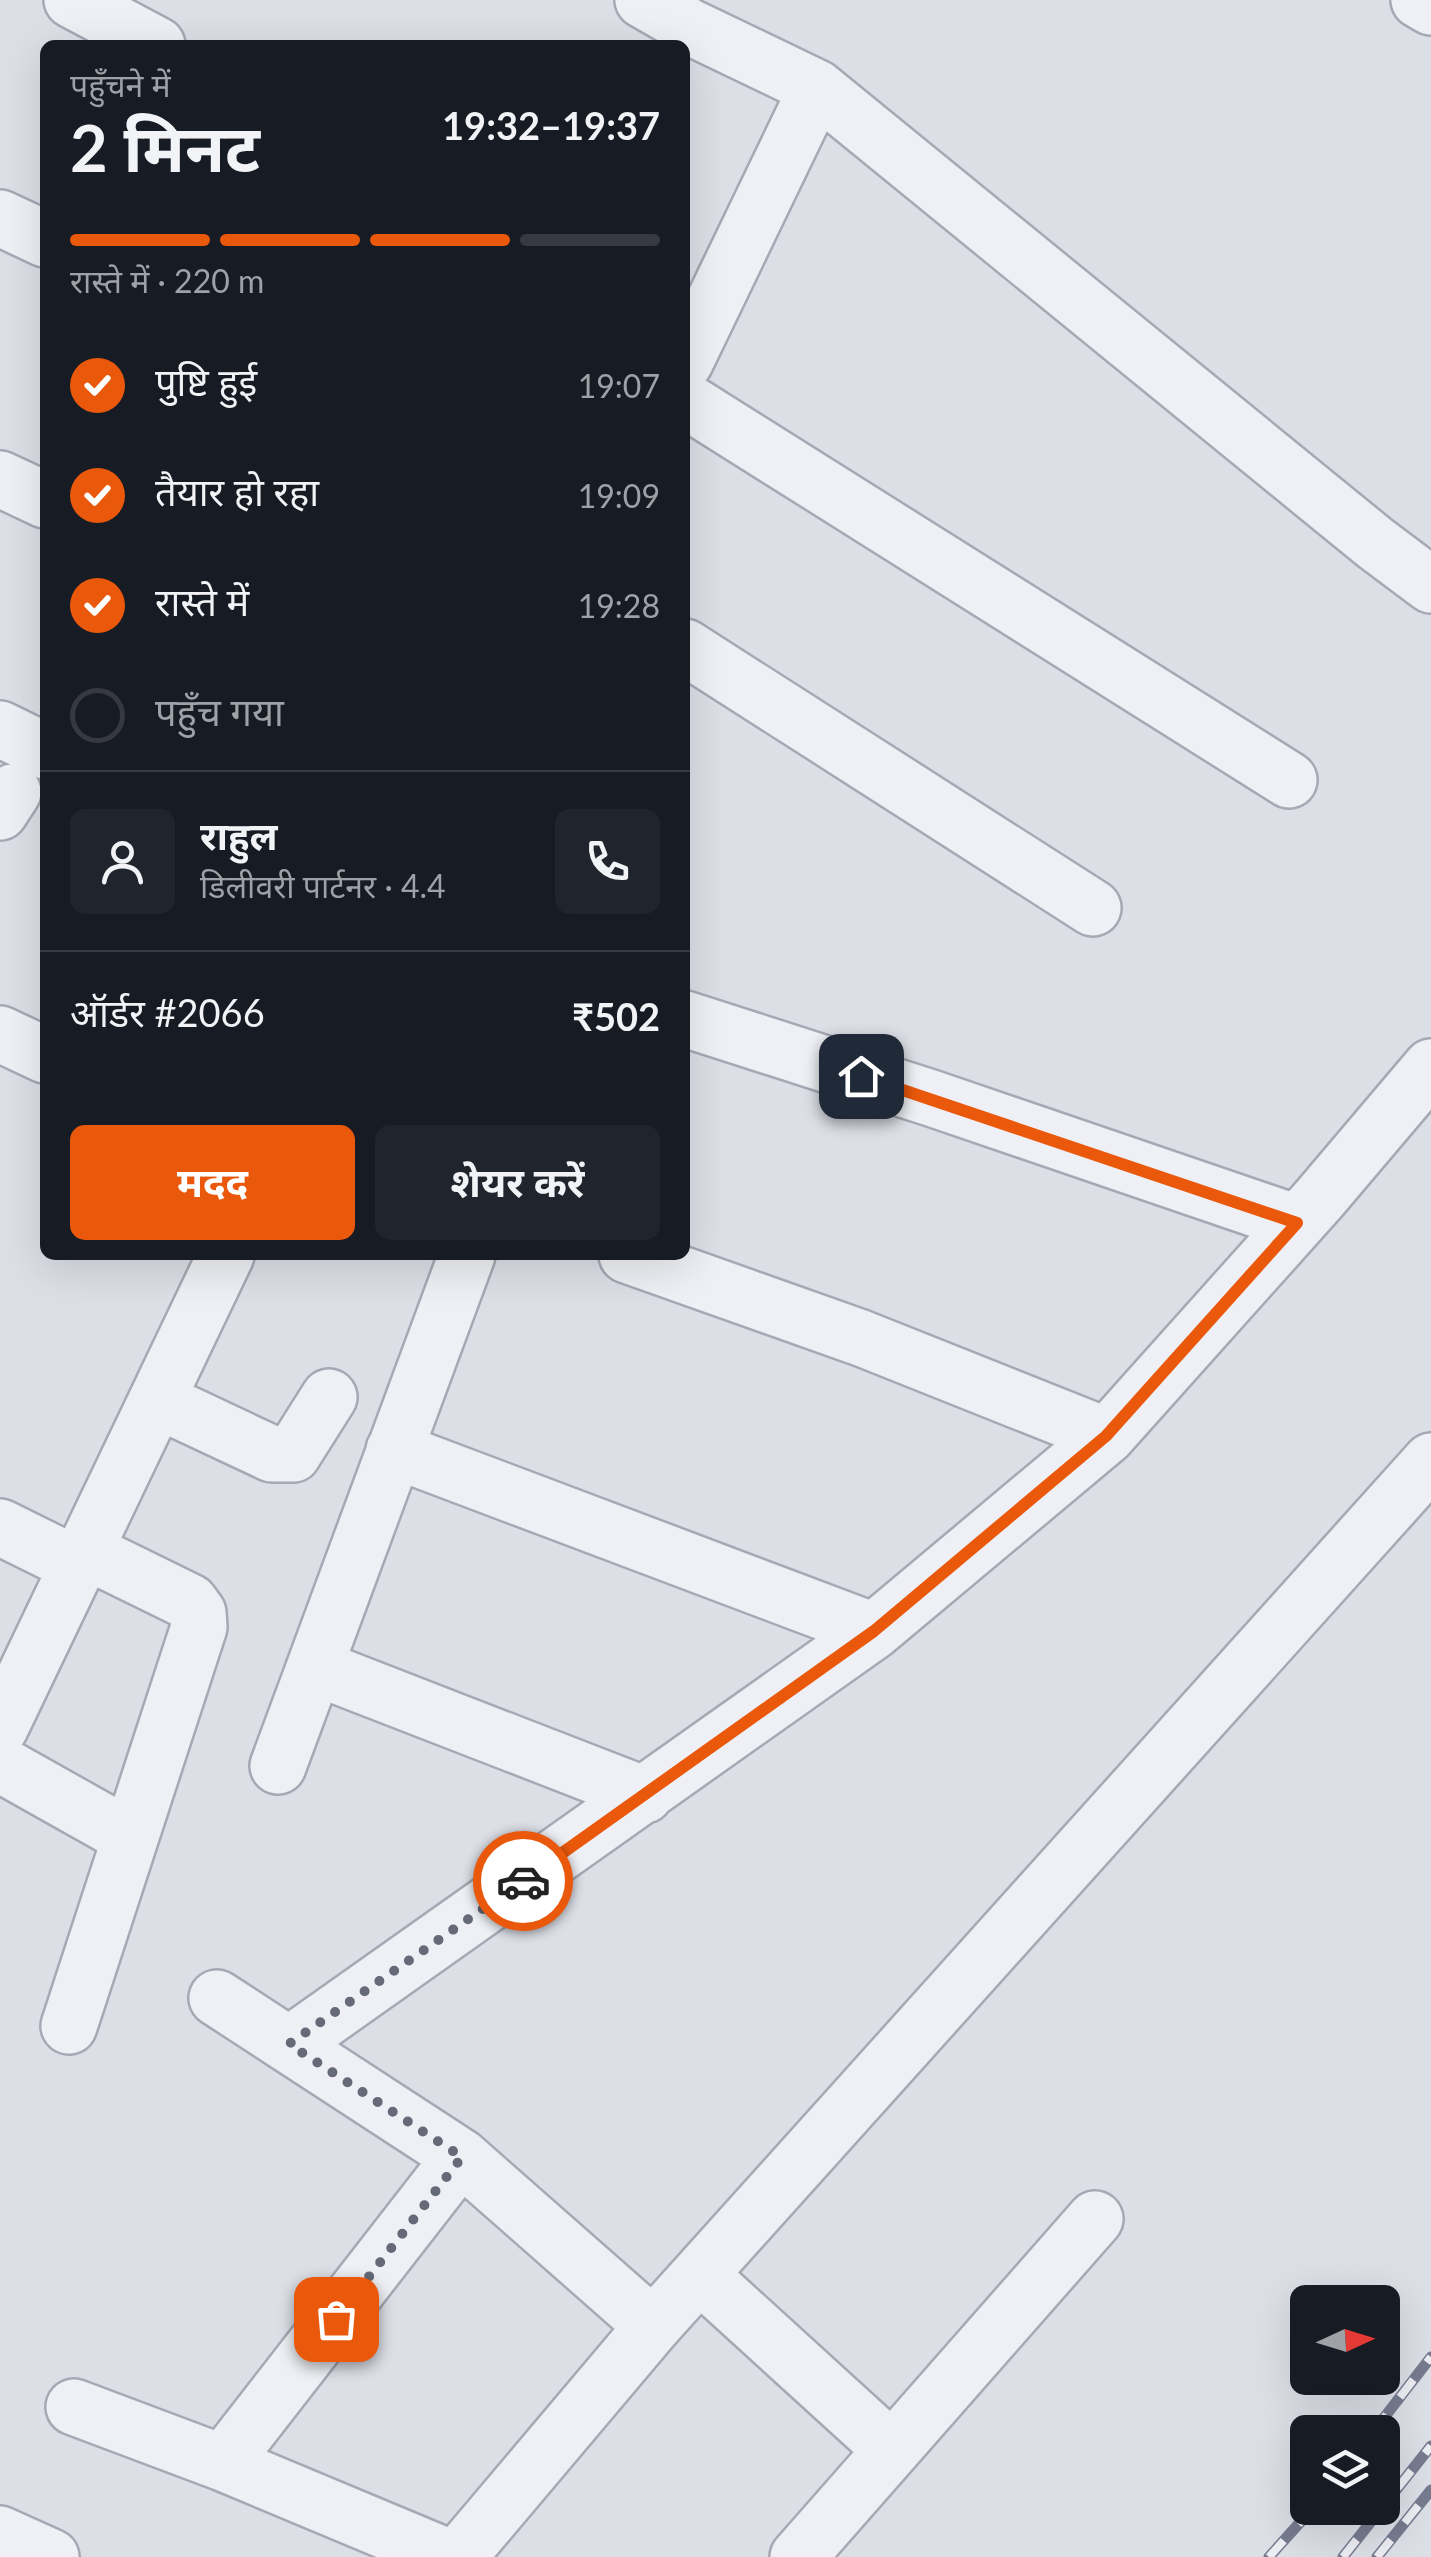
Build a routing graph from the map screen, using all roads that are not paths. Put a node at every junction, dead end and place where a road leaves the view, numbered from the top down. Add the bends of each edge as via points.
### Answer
1 (72, 0) edge
2 (643, 0) edge
3 (148, 40) edge
4 (816, 88) junction
5 (0, 218) edge
6 (40, 238) edge
7 (691, 340) edge
8 (690, 403) edge
9 (0, 479) edge
10 (40, 498) edge
11 (1431, 585) edge
12 (690, 650) edge
13 (0, 729) edge
14 (1289, 780) dead end
15 (19, 785) edge
16 (1093, 908) dead end
17 (690, 1021) edge
18 (0, 1034) edge
19 (40, 1053) edge
20 (1431, 1067) edge
21 (1297, 1223) junction
22 (224, 1260) edge
23 (465, 1260) edge
24 (641, 1260) edge
25 (329, 1397) dead end
26 (157, 1400) junction
27 (1106, 1436) junction
28 (394, 1450) junction
29 (1431, 1461) edge
30 (0, 1527) edge
31 (82, 1559) junction
32 (874, 1631) junction
33 (315, 1667) junction
34 (0, 1728) edge
35 (0, 1764) edge
36 (278, 1766) dead end
37 (645, 1795) junction
38 (130, 1837) junction
39 (217, 1998) dead end
40 (69, 2026) dead end
41 (289, 2044) junction
42 (462, 2157) junction
43 (1095, 2220) dead end
44 (701, 2276) junction
45 (653, 2326) junction
46 (74, 2406) dead end
47 (892, 2450) junction
48 (224, 2464) junction
49 (0, 2534) edge
50 (51, 2557) edge
51 (448, 2557) edge
52 (458, 2557) edge
53 (798, 2557) edge

1 - 3 street
2 - 4 street
4 - 7 street
4 - 11 street
5 - 6 street
8 - 14 street
9 - 10 street
12 - 16 street
13 - 15 street
17 - 21 street
18 - 19 street
20 - 21 street
21 - 27 street
22 - 26 street
23 - 28 street
24 - 27 street via 862,1338
25 - 26 street via 293,1454 272,1454
26 - 31 street
27 - 32 street
28 - 32 street
28 - 33 street
29 - 44 street
30 - 31 street
31 - 34 street
31 - 38 street via 190,1602 198,1614
32 - 37 street
33 - 36 street
33 - 37 street
35 - 38 street
37 - 41 street
38 - 40 street
39 - 41 street
41 - 42 street
42 - 45 street
42 - 48 street
43 - 47 street
44 - 45 street
44 - 47 street
45 - 52 street
46 - 48 street
47 - 53 street
48 - 51 street
49 - 50 street

